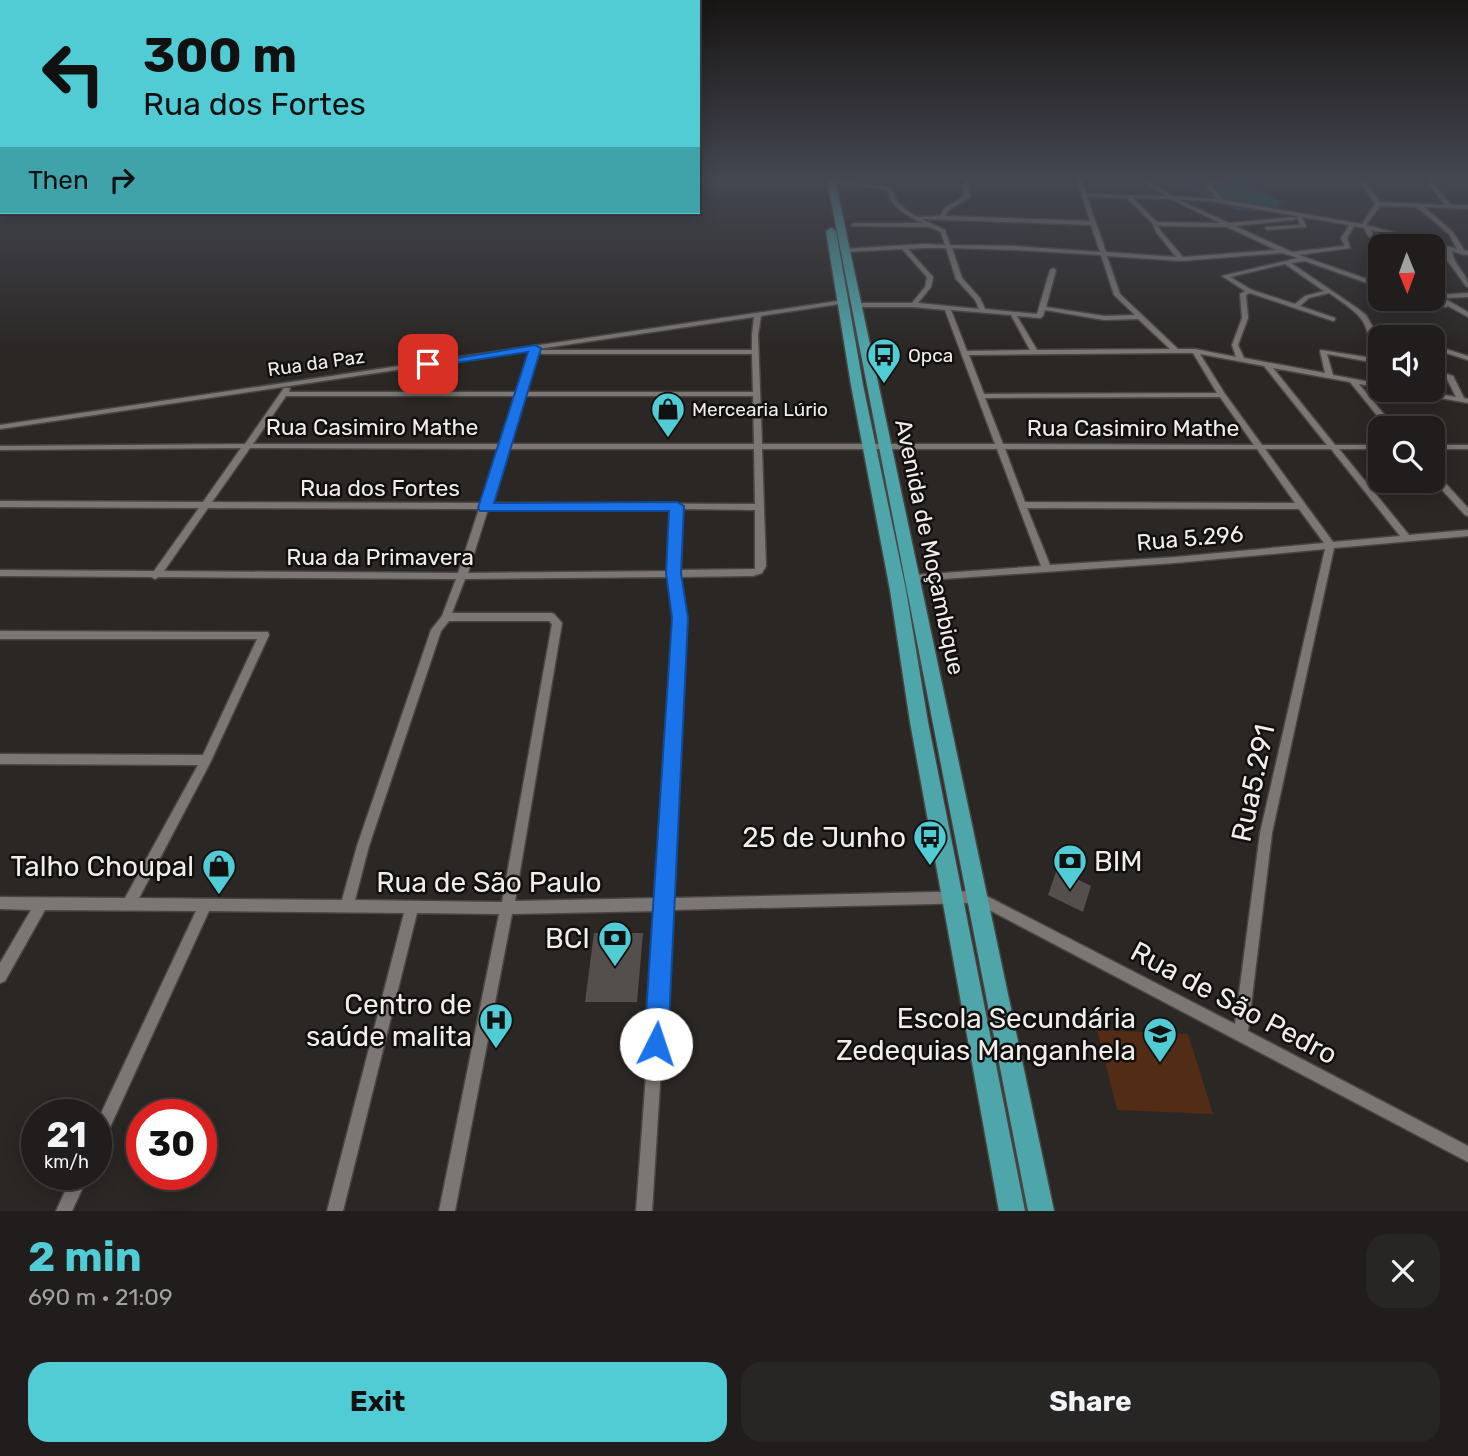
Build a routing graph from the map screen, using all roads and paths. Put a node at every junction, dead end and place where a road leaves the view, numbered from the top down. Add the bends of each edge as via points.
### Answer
1 (837, 237) edge
2 (840, 237) edge
3 (945, 237) edge
4 (1096, 237) edge
5 (1165, 237) edge
6 (1253, 237) edge
7 (1345, 237) edge
8 (1401, 237) edge
9 (1454, 237) edge
10 (904, 247) junction
11 (950, 247) junction
12 (1449, 249) junction
13 (845, 250) junction
14 (1283, 251) junction
15 (1101, 253) junction
16 (1466, 253) edge
17 (1292, 254) junction
18 (1181, 259) junction
19 (1306, 259) junction
20 (1286, 262) junction
21 (1053, 270) dead end
22 (1465, 279) edge
23 (1368, 281) edge
24 (1468, 285) edge
25 (1249, 291) junction
26 (1327, 292) junction
27 (1468, 295) edge
28 (1446, 296) edge
29 (850, 304) junction
30 (1446, 304) edge
31 (915, 305) junction
32 (1446, 305) edge
33 (1449, 306) junction
34 (947, 307) junction
35 (1295, 307) junction
36 (1042, 308) junction
37 (983, 311) junction
38 (758, 314) junction
39 (1468, 315) edge
40 (1014, 316) junction
41 (1139, 317) junction
42 (1333, 319) dead end
43 (1368, 326) edge
44 (534, 350) junction
45 (1195, 351) junction
46 (1445, 351) edge
47 (755, 352) junction
48 (1177, 352) junction
49 (967, 353) junction
50 (1035, 353) junction
51 (1468, 358) edge
52 (1368, 359) edge
53 (1241, 360) junction
54 (1267, 365) junction
55 (1445, 376) edge
56 (1330, 377) junction
57 (1353, 381) junction
58 (293, 382) junction
59 (1368, 384) edge
60 (284, 394) junction
61 (757, 394) junction
62 (1222, 395) junction
63 (518, 396) junction
64 (983, 396) junction
65 (1445, 397) edge
66 (1465, 400) edge
67 (1381, 416) edge
68 (0, 426) edge
69 (247, 446) junction
70 (502, 446) junction
71 (757, 446) junction
72 (878, 447) junction
73 (1259, 447) junction
74 (1334, 447) junction
75 (1368, 447) edge
76 (1445, 447) edge
77 (1468, 447) edge
78 (0, 448) edge
79 (1001, 448) junction
80 (1445, 488) edge
81 (0, 504) edge
82 (1023, 505) junction
83 (205, 506) junction
84 (677, 506) junction
85 (1301, 506) junction
86 (760, 507) junction
87 (485, 508) junction
88 (1468, 513) edge
89 (1468, 533) edge
90 (1406, 538) junction
91 (1330, 545) junction
92 (1046, 568) junction
93 (0, 573) edge
94 (674, 573) junction
95 (156, 576) junction
96 (463, 576) junction
97 (914, 578) junction
98 (446, 617) junction
99 (0, 635) edge
100 (0, 759) edge
101 (206, 760) junction
102 (969, 891) junction
103 (0, 903) edge
104 (42, 903) junction
105 (129, 904) junction
106 (206, 904) junction
107 (665, 905) junction
108 (346, 906) junction
109 (412, 907) junction
110 (508, 908) junction
111 (0, 976) edge
112 (1241, 1033) junction
113 (112, 1107) edge
114 (1468, 1154) edge
115 (74, 1190) edge
116 (64, 1211) edge
117 (335, 1211) edge
118 (447, 1211) edge
119 (644, 1211) edge
120 (1012, 1211) edge
121 (1041, 1211) edge

1 - 29 highway, Avenida de Moçambique
2 - 13 highway, Avenida de Moçambique
3 - 11 street
4 - 15 street
5 - 18 street
6 - 14 street
7 - 17 street via 1348,247
8 - 12 street
9 - 16 street
10 - 11 street
10 - 13 street
10 - 31 street via 930,277
11 - 15 street
11 - 37 street via 959,279
12 - 16 street
12 - 22 street via 1450,260
13 - 29 highway, Avenida de Moçambique
14 - 17 street
14 - 18 street
15 - 18 street
15 - 41 street via 1117,295
17 - 19 street
19 - 20 street
19 - 23 street
20 - 25 street via 1225,276
20 - 26 street
21 - 36 street
22 - 24 street
25 - 35 street
25 - 53 street via 1243,294 1245,318 1236,345
26 - 35 street
26 - 43 street via 1357,310
27 - 28 street
29 - 31 street, Rua da Paz
29 - 38 street, Rua da Paz
29 - 72 highway, Avenida de Moçambique
30 - 33 street
31 - 34 street, Rua da Paz
32 - 33 street
33 - 39 street
34 - 37 street, Rua da Paz
34 - 49 street
35 - 42 street
36 - 40 street via 1040,316
36 - 41 street via 1104,318
37 - 40 street, Rua da Paz
38 - 44 street, Rua da Paz
38 - 47 street
40 - 50 street
41 - 48 street
44 - 47 street
44 - 58 street, Rua da Paz
44 - 63 street
45 - 48 street
45 - 53 street
45 - 62 street
46 - 51 street
47 - 61 street
48 - 50 street
49 - 50 street
49 - 64 street
52 - 56 street via 1323,351
53 - 54 street
54 - 56 street
54 - 74 street
55 - 66 street
56 - 57 street
57 - 59 street
57 - 67 street
58 - 60 street
58 - 68 street, Rua da Paz
60 - 63 street
60 - 69 street
61 - 63 street
61 - 71 street
62 - 64 street
62 - 73 street
63 - 70 street
64 - 79 street
65 - 66 street
69 - 70 street, Rua Casimiro Mathe
69 - 78 street, Rua Casimiro Mathe
69 - 83 street
70 - 71 street, Rua Casimiro Mathe
70 - 87 street
71 - 72 street, Rua Casimiro Mathe
71 - 86 street
72 - 79 street, Rua Casimiro Mathe
72 - 97 highway, Avenida de Moçambique
72 - 102 highway, Avenida de Moçambique via 945,857
73 - 74 street, Rua Casimiro Mathe
73 - 79 street, Rua Casimiro Mathe
73 - 85 street
74 - 75 street, Rua Casimiro Mathe
74 - 90 street
76 - 77 street
79 - 82 street
80 - 88 street
81 - 83 street, Rua dos Fortes
82 - 85 street
82 - 92 street
83 - 87 street, Rua dos Fortes
83 - 95 street
84 - 86 street, Rua dos Fortes
84 - 87 street, Rua dos Fortes
84 - 94 street
85 - 91 street
86 - 94 street, Rua da Primavera via 760,571
87 - 96 street
89 - 90 street, Rua 5.296
90 - 91 street, Rua 5.296
91 - 92 street, Rua 5.296
91 - 112 street, Rua5.291 via 1266,833
92 - 97 street, Rua 5.296
93 - 95 street, Rua da Primavera
94 - 96 street, Rua da Primavera
94 - 107 street via 680,618
95 - 96 street, Rua da Primavera
96 - 98 street
97 - 102 highway, Avenida de Moçambique
98 - 108 street via 436,630
98 - 110 street via 551,617 557,623
99 - 101 street via 264,635
100 - 101 street
101 - 105 street
102 - 107 street, Rua de São Paulo
102 - 112 street, Rua de São Pedro
102 - 120 highway
102 - 121 highway
103 - 104 street, Rua de São Paulo
104 - 105 street, Rua de São Paulo
104 - 111 street
105 - 106 street, Rua de São Paulo
106 - 108 street, Rua de São Paulo
106 - 113 street
107 - 110 street, Rua de São Paulo
107 - 119 street
108 - 109 street, Rua de São Paulo
109 - 110 street, Rua de São Paulo
109 - 117 street
110 - 118 street
112 - 114 street, Rua de São Pedro
115 - 116 street

